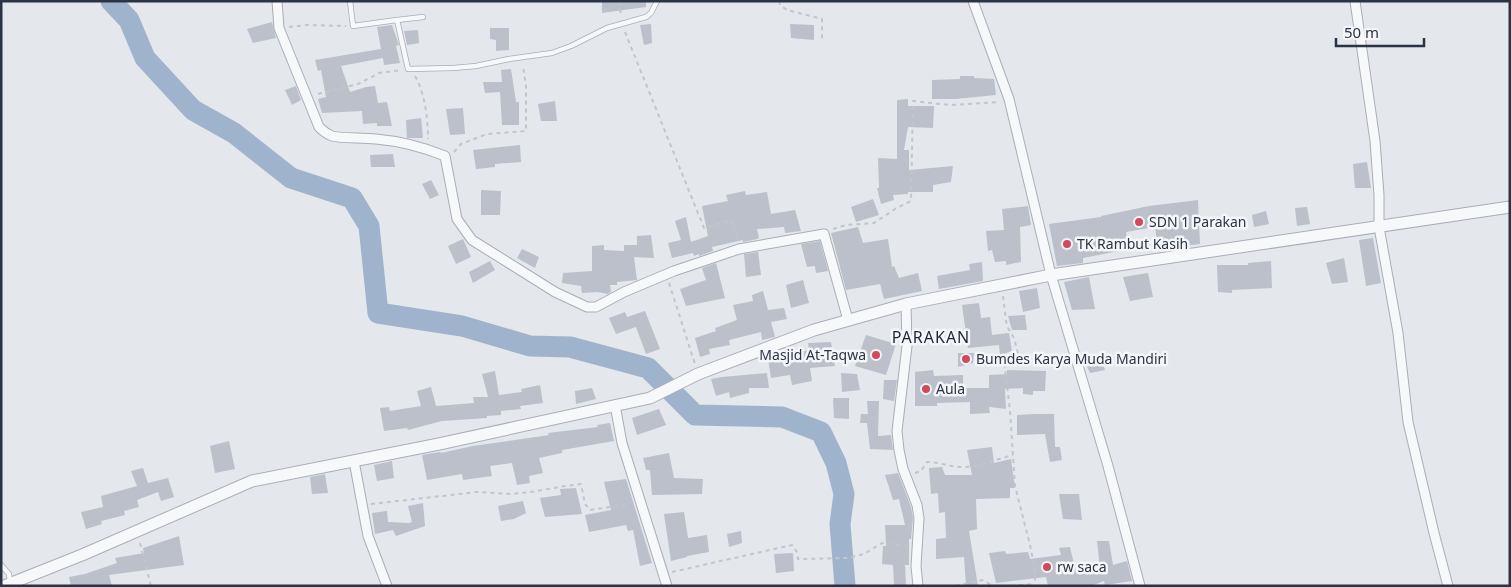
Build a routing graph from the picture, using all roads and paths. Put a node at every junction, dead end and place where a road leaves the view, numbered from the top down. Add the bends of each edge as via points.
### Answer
1 (277, 1) edge
2 (350, 1) edge
3 (619, 1) edge
4 (658, 1) edge
5 (780, 1) edge
6 (973, 1) edge
7 (1355, 1) edge
8 (423, 17) dead end
9 (397, 20) junction
10 (622, 23) junction
11 (353, 26) junction
12 (279, 28) junction
13 (822, 41) dead end
14 (522, 57) junction
15 (408, 69) junction
16 (308, 96) junction
17 (1010, 103) junction
18 (428, 149) junction
19 (445, 156) junction
20 (1510, 207) edge
21 (1379, 227) junction
22 (824, 234) junction
23 (739, 249) junction
24 (667, 274) junction
25 (1051, 275) junction
26 (1001, 286) junction
27 (906, 304) junction
28 (848, 320) junction
29 (698, 374) junction
30 (615, 405) junction
31 (1012, 455) junction
32 (354, 461) junction
33 (906, 478) junction
34 (641, 502) junction
35 (361, 505) junction
36 (135, 531) junction
37 (918, 548) junction
38 (1, 565) edge
39 (662, 574) junction
40 (7, 585) edge
41 (1035, 585) edge
42 (151, 586) edge
43 (387, 586) edge
44 (667, 586) edge
45 (918, 586) edge
46 (956, 586) edge
47 (1004, 586) edge
48 (1011, 586) edge
49 (1140, 586) edge
50 (1448, 586) edge

1 - 12 street
2 - 11 lane
3 - 10 path
4 - 10 lane via 646,17
5 - 13 path via 787,10 822,19
6 - 17 street
7 - 21 street via 1375,142
8 - 9 lane
9 - 11 lane
9 - 15 lane
10 - 14 lane via 552,53
10 - 23 path via 704,228 732,220
11 - 12 path
12 - 16 street
14 - 15 lane via 476,66
14 - 19 path via 526,131 487,134 461,144
15 - 16 path via 379,73 358,84
15 - 18 path via 419,83 426,110
16 - 18 street via 319,127 333,136 378,139
17 - 22 path via 914,101 911,201 874,223 846,225
17 - 25 street
18 - 19 street
19 - 24 street via 457,219 472,240 555,292 591,308
20 - 21 street
21 - 25 street
21 - 50 street via 1398,333 1408,422
22 - 23 street
22 - 28 street
23 - 24 street
24 - 29 path
25 - 26 street
25 - 49 street
26 - 27 street
26 - 31 path via 1008,328 1019,358 1005,363
27 - 28 street
27 - 33 street via 908,346 897,431
28 - 29 street
29 - 30 street via 650,398
30 - 32 street
30 - 34 street via 622,443
31 - 33 path via 962,467 927,462 921,471
31 - 41 path via 1015,486 1035,570
32 - 35 street
32 - 36 street via 252,480
33 - 37 street via 917,505
34 - 35 path via 590,510 585,504 581,484 511,494 477,492
34 - 39 street
35 - 43 street via 368,536
36 - 40 street
36 - 42 path
37 - 39 path via 882,543 864,554 847,558 798,559 792,545
37 - 45 street
38 - 40 lane via 9,574
39 - 44 street
41 - 48 path
46 - 47 path via 983,580 993,586

